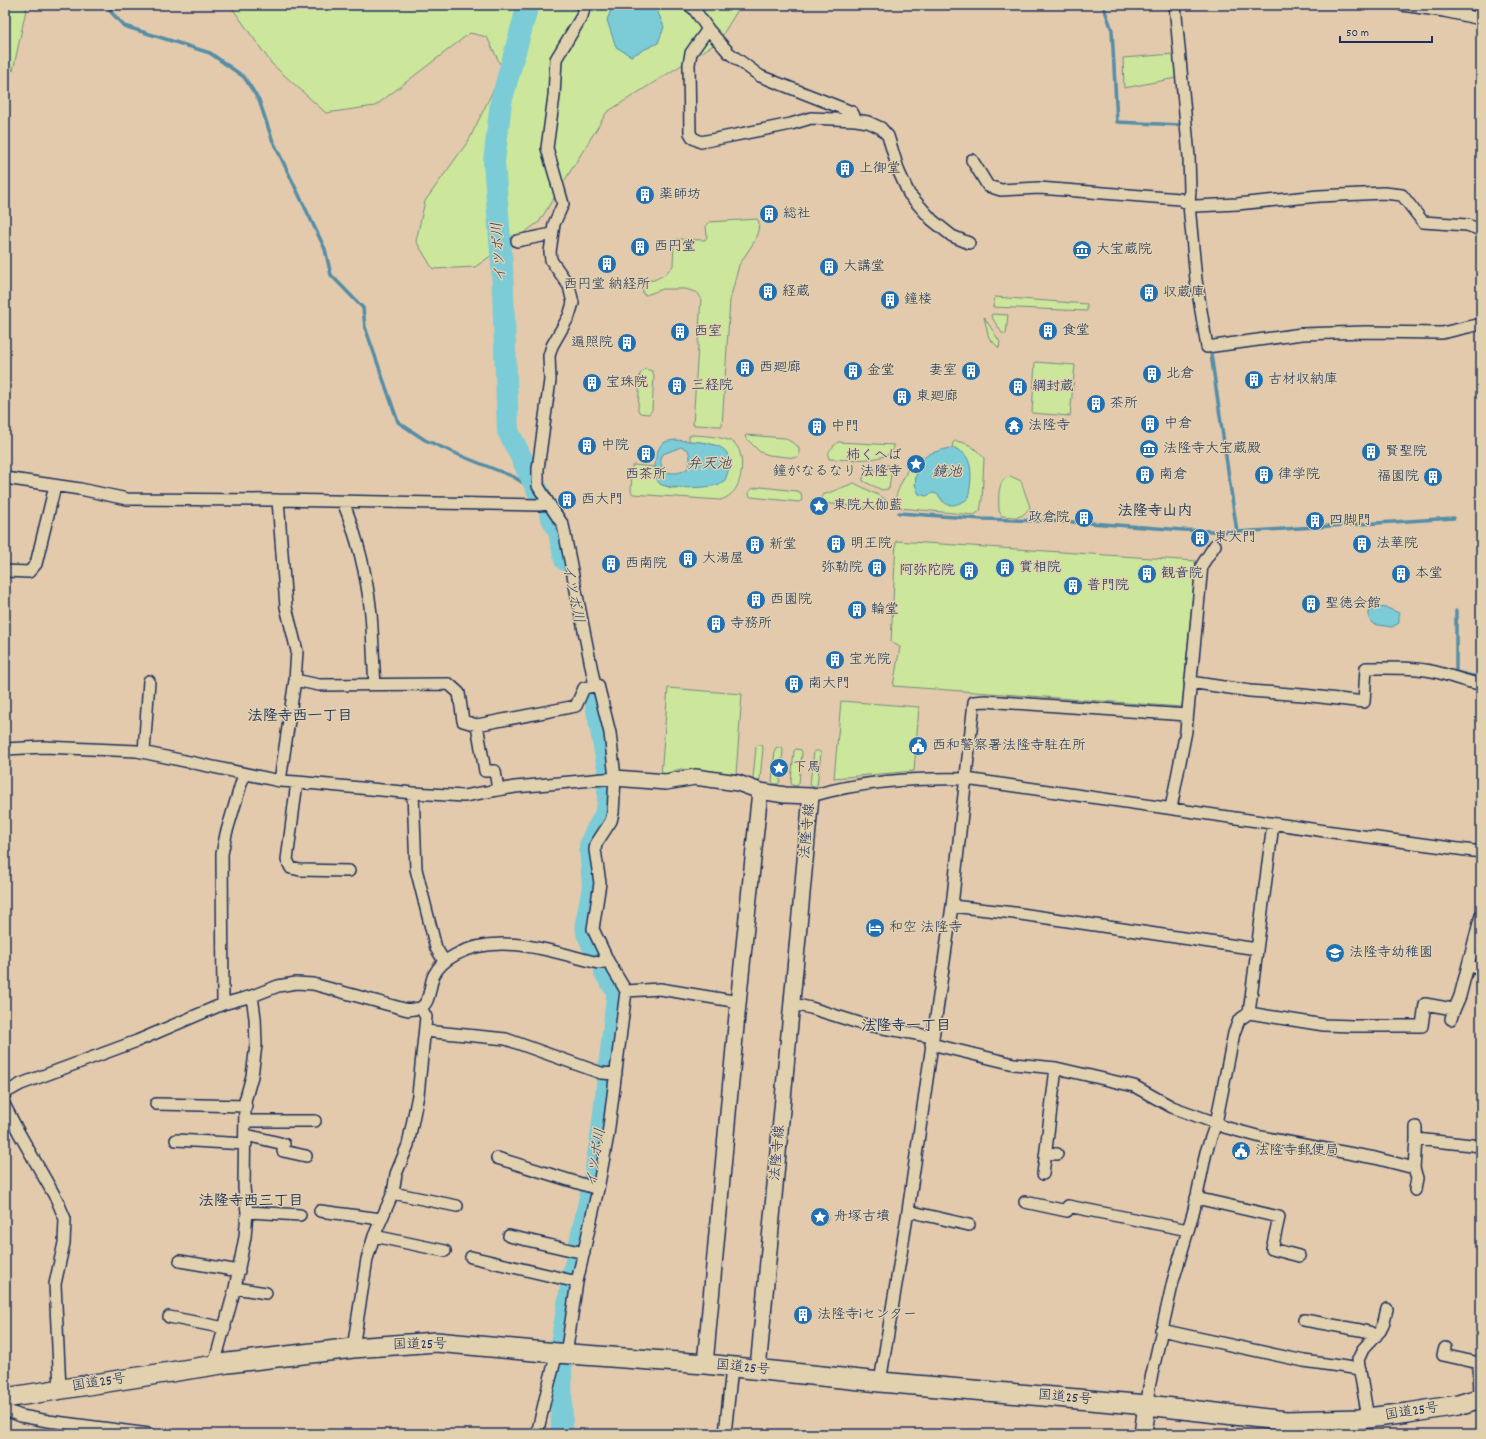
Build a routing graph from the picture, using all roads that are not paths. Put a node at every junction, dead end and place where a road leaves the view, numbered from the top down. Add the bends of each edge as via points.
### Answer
1 (585, 5) edge
2 (689, 5) edge
3 (1175, 5) edge
4 (1402, 5) edge
5 (1445, 8) edge
6 (1481, 19) edge
7 (708, 29) junction
8 (856, 120) junction
9 (972, 160) dead end
10 (1189, 205) junction
11 (1481, 230) edge
12 (552, 234) junction
13 (517, 241) dead end
14 (969, 243) dead end
15 (1481, 324) edge
16 (5, 478) edge
17 (55, 486) junction
18 (278, 500) junction
19 (343, 502) junction
20 (548, 504) junction
21 (1215, 545) dead end
22 (5, 571) edge
23 (295, 680) junction
24 (150, 681) dead end
25 (1190, 682) junction
26 (375, 684) junction
27 (1481, 684) edge
28 (595, 686) junction
29 (1187, 716) junction
30 (477, 725) junction
31 (5, 749) edge
32 (144, 752) junction
33 (244, 774) junction
34 (615, 778) junction
35 (966, 779) junction
36 (280, 782) junction
37 (298, 782) junction
38 (498, 790) junction
39 (760, 791) junction
40 (413, 793) junction
41 (811, 796) junction
42 (1171, 808) junction
43 (1273, 824) junction
44 (1481, 852) edge
45 (349, 871) dead end
46 (952, 906) junction
47 (1481, 915) edge
48 (1257, 950) junction
49 (444, 961) junction
50 (608, 961) junction
51 (1469, 966) junction
52 (1481, 969) edge
53 (626, 991) junction
54 (252, 996) junction
55 (738, 1002) junction
56 (223, 1004) junction
57 (792, 1004) junction
58 (421, 1008) junction
59 (1249, 1013) junction
60 (425, 1031) junction
61 (932, 1041) junction
62 (1056, 1068) junction
63 (612, 1074) junction
64 (5, 1093) edge
65 (156, 1104) dead end
66 (5, 1106) edge
67 (246, 1106) junction
68 (246, 1121) junction
69 (315, 1121) dead end
70 (1216, 1123) junction
71 (1416, 1127) dead end
72 (246, 1139) junction
73 (1416, 1139) junction
74 (176, 1140) dead end
75 (1481, 1146) edge
76 (1046, 1153) junction
77 (1057, 1154) dead end
78 (306, 1156) dead end
79 (497, 1158) dead end
80 (1414, 1168) junction
81 (1043, 1174) dead end
82 (594, 1188) junction
83 (1415, 1190) dead end
84 (393, 1193) junction
85 (1196, 1198) junction
86 (1025, 1202) dead end
87 (457, 1206) dead end
88 (320, 1211) dead end
89 (908, 1211) junction
90 (247, 1212) junction
91 (300, 1215) dead end
92 (381, 1219) junction
93 (969, 1225) dead end
94 (1188, 1230) junction
95 (374, 1236) junction
96 (509, 1236) dead end
97 (445, 1251) dead end
98 (580, 1252) junction
99 (1298, 1256) dead end
100 (471, 1258) dead end
101 (180, 1261) dead end
102 (239, 1270) junction
103 (574, 1281) junction
104 (235, 1288) junction
105 (266, 1293) dead end
106 (1387, 1309) dead end
107 (169, 1317) dead end
108 (1304, 1320) dead end
109 (225, 1328) junction
110 (1161, 1330) junction
111 (1376, 1336) junction
112 (353, 1348) junction
113 (1445, 1348) dead end
114 (562, 1351) junction
115 (705, 1364) junction
116 (214, 1366) junction
117 (732, 1367) junction
118 (1360, 1369) junction
119 (758, 1370) junction
120 (880, 1382) junction
121 (60, 1389) junction
122 (5, 1398) edge
123 (1481, 1398) edge
124 (1147, 1405) junction
125 (5, 1410) edge
126 (1368, 1418) junction
127 (149, 1434) edge
128 (537, 1434) edge
129 (725, 1434) edge
130 (1143, 1434) edge

1 - 12 street via 582,16 556,59 547,148 563,204
2 - 7 street
3 - 10 street via 1189,157
4 - 5 street
5 - 6 street
7 - 8 street via 729,53 760,76 852,112
7 - 8 street via 691,53 689,64 690,133 693,138 700,142 810,118
8 - 14 street via 881,128 888,136 909,194 932,220 952,236
9 - 10 street via 988,186 1001,190 1039,188 1180,199
10 - 11 street via 1384,193 1402,195 1422,222 1467,225
10 - 15 street via 1196,280 1207,347 1302,334 1442,333
12 - 13 street
12 - 20 street via 551,260 569,286 573,303 549,356 550,380 538,469 538,486
16 - 17 street
17 - 18 street via 127,499
17 - 22 street via 36,564 30,572
18 - 19 street
18 - 23 street via 286,607 297,651
19 - 20 street
19 - 26 street via 352,526 371,614
20 - 28 street via 564,524
21 - 25 street via 1202,565
23 - 26 street via 319,685
23 - 36 street
24 - 32 street
25 - 27 street via 1250,691 1364,702 1366,668 1424,671
25 - 29 street
26 - 30 street via 449,684 459,692 463,721
28 - 30 street via 584,688 576,706
28 - 34 street via 598,685 610,733
29 - 35 street via 974,702
29 - 42 street
30 - 38 street via 485,771 495,771
31 - 32 street via 44,747
32 - 33 street
33 - 36 street
33 - 56 street via 222,854
34 - 38 street
34 - 39 main road, 法隆寺線 via 666,782 695,777 738,783
34 - 50 street via 611,821 596,844 595,850 600,883 593,929
35 - 41 street via 881,782 844,787
35 - 42 street
35 - 46 street
36 - 37 street
37 - 40 street
37 - 45 street via 287,860 291,868
38 - 40 street via 464,796
39 - 41 main road, 法隆寺線
39 - 55 main road
40 - 49 street via 416,869 436,948
41 - 57 main road, 法隆寺線
42 - 43 street
43 - 44 street
43 - 48 street
46 - 48 street
46 - 61 street
47 - 51 street
48 - 59 street
49 - 50 street via 463,950 491,943 519,945 598,963
49 - 58 street via 434,975 427,1001
50 - 53 street
51 - 52 street
51 - 59 street via 1452,1014 1425,1004 1422,1026 1324,1025
53 - 55 street via 660,989
53 - 63 street
54 - 56 street
54 - 58 street via 278,986 313,984 408,1010
54 - 67 street via 256,1045
55 - 115 main road
56 - 64 street via 137,1041 21,1084
57 - 61 street
57 - 119 main road, 法隆寺線
58 - 60 street via 426,1017
59 - 70 street via 1239,1020 1234,1033
60 - 63 street via 506,1039 601,1073
60 - 84 street via 417,1102 408,1145 396,1174
61 - 62 street via 1014,1064
61 - 89 street
62 - 70 street via 1134,1086 1172,1107
62 - 76 street
63 - 82 street
65 - 67 street
66 - 121 street via 57,1200 64,1219 64,1243 55,1284
67 - 68 street
68 - 69 street
68 - 72 street
70 - 80 street via 1261,1137 1375,1158
70 - 85 street via 1206,1152
71 - 73 street
72 - 74 street
72 - 78 street via 284,1144 283,1151
72 - 90 street via 244,1188
73 - 75 street
73 - 80 street
76 - 77 street
76 - 81 street
79 - 82 street
80 - 83 street via 1417,1178
82 - 98 street
84 - 87 street
84 - 92 street
85 - 94 street
85 - 99 street via 1279,1217 1272,1249
86 - 94 street via 1068,1211 1068,1206
88 - 92 street
89 - 93 street
89 - 120 street
90 - 91 street
90 - 102 street
92 - 95 street
94 - 110 street via 1172,1281
95 - 97 street
95 - 112 street via 367,1259
96 - 98 street
98 - 103 street
100 - 103 street
101 - 102 street
102 - 104 street
103 - 114 street
104 - 105 street
104 - 109 street
106 - 111 street via 1383,1325
107 - 109 street
108 - 111 street via 1360,1330
109 - 116 street
110 - 118 street
110 - 124 street
111 - 118 street via 1360,1354
112 - 114 highway, 国道25号 via 436,1342
112 - 116 highway, 国道25号
113 - 123 street via 1443,1355 1479,1363
114 - 115 highway, 国道25号
114 - 128 street via 546,1391
115 - 117 highway, 国道25号
116 - 121 highway, 国道25号
117 - 119 highway, 国道25号
117 - 129 street
118 - 126 street
119 - 120 highway, 国道25号
120 - 124 highway, 国道25号
121 - 122 highway, 国道25号
123 - 126 highway, 国道25号 via 1458,1405
124 - 126 highway, 国道25号 via 1286,1421
124 - 130 main road
125 - 127 street via 48,1421

